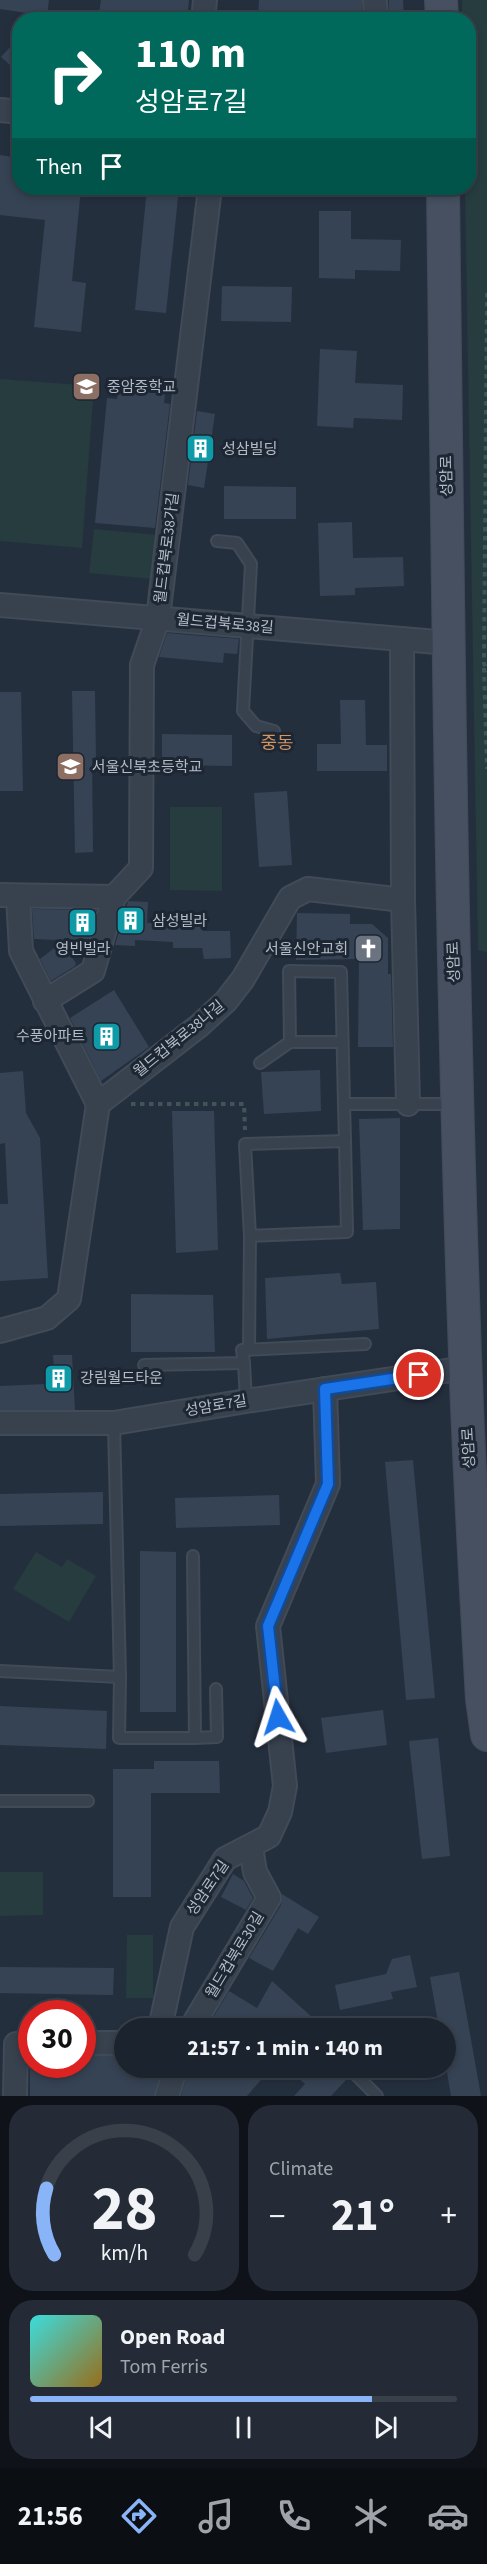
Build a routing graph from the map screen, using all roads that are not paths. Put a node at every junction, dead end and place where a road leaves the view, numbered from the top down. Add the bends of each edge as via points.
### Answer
1 (209, 195) edge
2 (443, 195) edge
3 (217, 541) dead end
4 (0, 605) edge
5 (158, 618) junction
6 (248, 626) junction
7 (402, 639) junction
8 (449, 643) junction
9 (274, 731) dead end
10 (9, 896) edge
11 (114, 897) junction
12 (403, 900) junction
13 (45, 1001) junction
14 (290, 1042) junction
15 (342, 1042) junction
16 (260, 1064) dead end
17 (98, 1104) junction
18 (344, 1104) junction
19 (408, 1104) junction
20 (458, 1104) junction
21 (345, 1141) junction
22 (250, 1236) junction
23 (0, 1331) edge
24 (365, 1344) dead end
25 (249, 1350) junction
26 (244, 1363) junction
27 (144, 1365) dead end
28 (465, 1368) junction
29 (325, 1389) junction
30 (246, 1401) junction
31 (0, 1423) edge
32 (114, 1424) junction
33 (193, 1556) dead end
34 (0, 1671) edge
35 (120, 1677) junction
36 (216, 1689) dead end
37 (487, 1735) edge
38 (195, 1738) junction
39 (0, 1801) edge
40 (88, 1801) dead end
41 (251, 1847) junction
42 (162, 2018) edge
43 (197, 2018) edge
44 (96, 2043) edge
45 (114, 2043) edge
46 (16, 2044) edge
47 (173, 2078) edge
48 (358, 2078) edge
49 (373, 2095) edge
50 (15, 2096) edge
51 (168, 2096) edge

1 - 5 street, 월드컵북로38가길
2 - 8 main road, 성암로
3 - 6 lane via 237,543 251,564
4 - 5 street, 월드컵북로38길
5 - 6 street, 월드컵북로38길
5 - 11 street, 월드컵북로38가길 via 142,665 141,868
6 - 7 street, 월드컵북로38길
6 - 9 lane via 243,711 256,726
7 - 8 street, 월드컵북로38길
7 - 12 street
8 - 20 main road, 성암로
10 - 11 street
10 - 13 street via 21,951
11 - 13 street, 월드컵북로38가길 via 93,970
12 - 17 street, 월드컵북로38나길 via 308,889 290,898 226,1001
12 - 19 street
13 - 17 street
14 - 15 lane
14 - 15 lane via 289,971 341,972
14 - 16 lane
15 - 18 lane
17 - 23 street via 69,1299 47,1318
18 - 19 lane
18 - 21 lane
19 - 20 lane
20 - 28 main road, 성암로
21 - 22 lane via 347,1232
21 - 22 lane via 244,1144
22 - 25 lane
24 - 25 lane
25 - 26 lane via 242,1350
26 - 27 lane
26 - 30 lane
28 - 29 street, 성암로7길
28 - 37 main road, 성암로
29 - 30 street, 성암로7길
29 - 41 street, 성암로7길 via 328,1484 268,1626 285,1786 280,1812 269,1836
30 - 32 street, 성암로7길
31 - 32 street, 성암로7길
32 - 35 lane
33 - 38 lane
34 - 35 lane
35 - 38 lane via 119,1738
36 - 38 lane via 217,1737
39 - 40 lane
41 - 42 street, 성암로7길 via 225,1859 182,1927
41 - 43 street, 월드컵북로30길 via 255,1872 270,1898
44 - 45 street
46 - 50 street
47 - 51 street
48 - 49 lane

